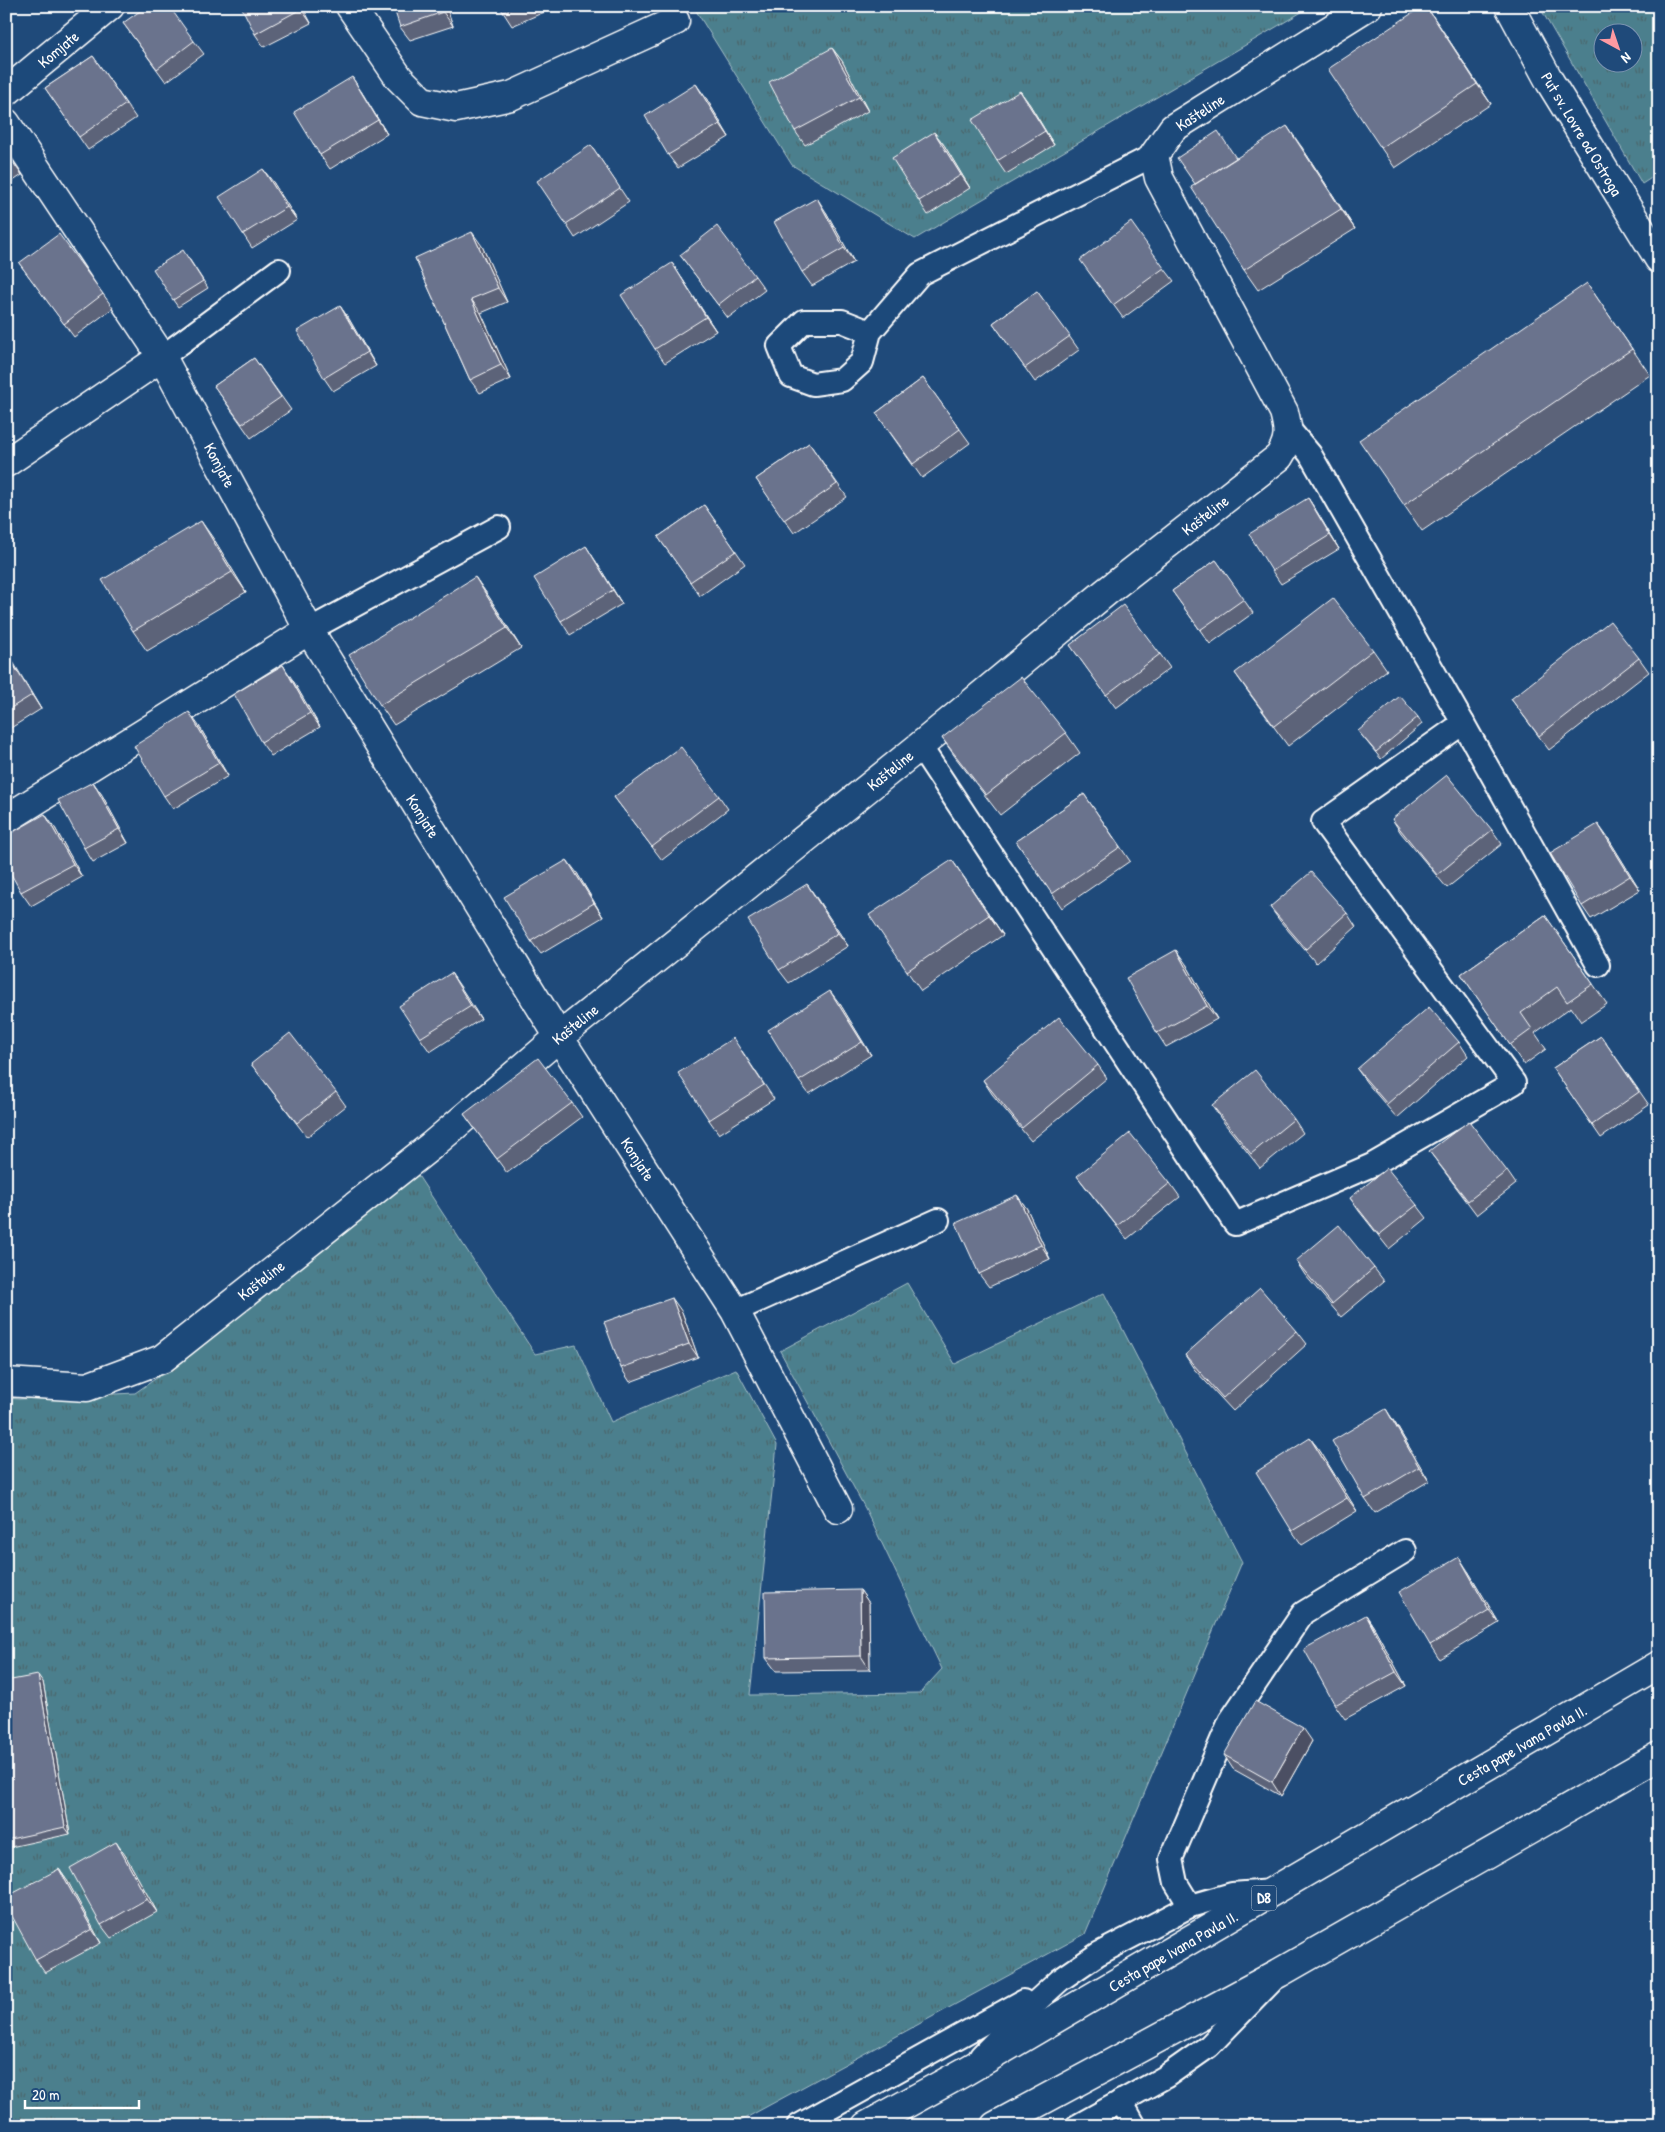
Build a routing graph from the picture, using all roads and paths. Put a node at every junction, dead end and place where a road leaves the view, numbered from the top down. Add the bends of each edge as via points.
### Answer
1 (110, 6) edge
2 (350, 6) edge
3 (1368, 6) edge
4 (1509, 6) edge
5 (675, 21) dead end
6 (6, 92) edge
7 (6, 123) edge
8 (1154, 155) junction
9 (1659, 259) edge
10 (279, 270) dead end
11 (870, 332) dead end
12 (162, 358) junction
13 (1288, 428) junction
14 (6, 463) edge
15 (499, 527) dead end
16 (309, 630) junction
17 (1463, 723) junction
18 (920, 746) junction
19 (6, 818) edge
20 (1598, 966) dead end
21 (559, 1037) junction
22 (938, 1220) dead end
23 (735, 1311) junction
24 (6, 1382) edge
25 (838, 1509) dead end
26 (1405, 1551) dead end
27 (1659, 1665) edge
28 (1659, 1756) edge
29 (1276, 1891) junction
30 (1190, 1906) junction
31 (1279, 1973) junction
32 (1060, 1980) junction
33 (966, 2072) junction
34 (1121, 2101) junction
35 (798, 2126) edge
36 (866, 2126) edge
37 (995, 2126) edge
38 (1077, 2126) edge
39 (1135, 2126) edge

1 - 6 street, Komjate
2 - 5 street via 399,78 422,101 456,108 511,96
3 - 8 street, Kašteline via 1173,128
4 - 9 street, Put sv. Lovre od Ostroga via 1550,82
7 - 12 street, Komjate
8 - 11 lane via 920,274
8 - 13 street via 1159,178 1268,380
10 - 12 lane
12 - 14 street
12 - 16 street, Komjate
13 - 17 lane via 1310,454
13 - 18 street, Kašteline via 1287,445 1279,457 1106,592
15 - 16 lane
16 - 19 street
16 - 21 street, Komjate
17 - 18 lane via 1323,822 1514,1083 1372,1166 1235,1224
17 - 20 lane
18 - 21 street, Kašteline
21 - 23 street, Komjate
21 - 24 street, Kašteline via 431,1146 162,1359 87,1387
22 - 23 lane
23 - 25 street, Komjate
26 - 30 lane via 1303,1613 1230,1722 1171,1859 1176,1883
27 - 29 street, Cesta pape Ivana Pavla II. / D8
28 - 31 street
29 - 30 lane via 1232,1894
29 - 33 street, Cesta pape Ivana Pavla II. / D8
30 - 32 lane via 1098,1954
31 - 34 lane via 1209,2046 1165,2077
31 - 37 street
32 - 33 lane
32 - 35 lane
33 - 36 street, Cesta pape Ivana Pavla II. / D8
34 - 38 lane
34 - 39 lane

